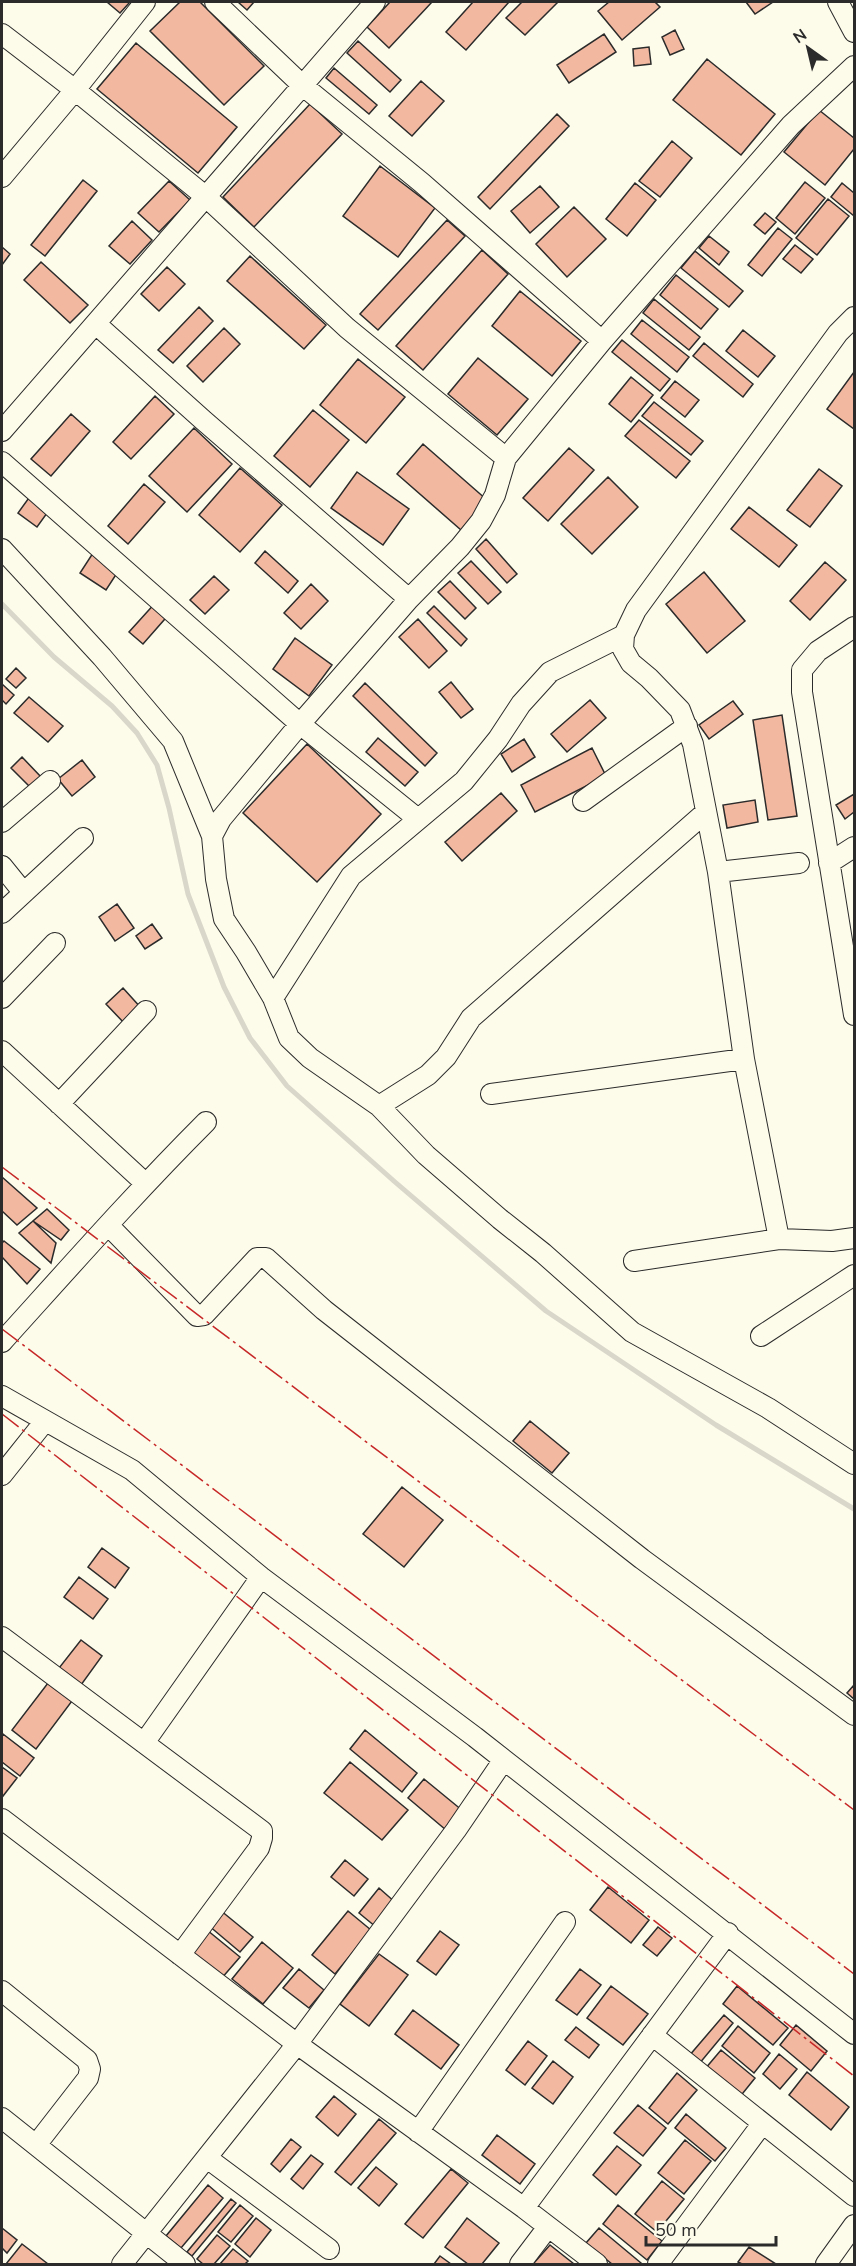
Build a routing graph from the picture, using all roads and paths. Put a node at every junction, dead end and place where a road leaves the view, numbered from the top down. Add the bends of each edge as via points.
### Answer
1 (145, 2) edge
2 (215, 2) edge
3 (375, 2) edge
4 (838, 2) edge
5 (855, 32) edge
6 (2, 34) edge
7 (855, 66) edge
8 (302, 85) junction
9 (75, 90) junction
10 (2, 177) edge
11 (205, 196) junction
12 (855, 317) edge
13 (96, 324) junction
14 (602, 341) junction
15 (2, 431) edge
16 (506, 458) junction
17 (2, 462) edge
18 (2, 549) edge
19 (409, 599) junction
20 (855, 627) edge
21 (624, 635) junction
22 (300, 724) junction
23 (687, 726) junction
24 (50, 781) dead end
25 (583, 801) dead end
26 (706, 812) junction
27 (418, 819) junction
28 (2, 822) edge
29 (212, 836) junction
30 (83, 838) dead end
31 (855, 847) edge
32 (799, 863) dead end
33 (829, 863) junction
34 (2, 866) edge
35 (718, 872) junction
36 (23, 892) junction
37 (2, 913) edge
38 (55, 943) dead end
39 (2, 998) edge
40 (273, 998) junction
41 (146, 1011) dead end
42 (855, 1015) edge
43 (2, 1051) edge
44 (744, 1059) junction
45 (491, 1094) dead end
46 (59, 1104) junction
47 (379, 1106) junction
48 (206, 1122) dead end
49 (146, 1183) junction
50 (109, 1226) junction
51 (855, 1238) edge
52 (779, 1239) junction
53 (634, 1261) dead end
54 (855, 1275) edge
55 (761, 1336) dead end
56 (2, 1342) edge
57 (2, 1396) edge
58 (45, 1420) junction
59 (855, 1464) edge
60 (2, 1475) edge
61 (261, 1577) junction
62 (2, 1637) edge
63 (855, 1716) edge
64 (144, 1743) junction
65 (503, 1761) junction
66 (2, 1819) edge
67 (565, 1922) dead end
68 (728, 1933) junction
69 (180, 1955) junction
70 (2, 1990) edge
71 (855, 2034) edge
72 (652, 2035) junction
73 (297, 2044) junction
74 (2, 2118) edge
75 (762, 2124) junction
76 (418, 2132) junction
77 (36, 2145) junction
78 (207, 2157) junction
79 (855, 2196) edge
80 (524, 2208) junction
81 (855, 2225) edge
82 (548, 2227) junction
83 (146, 2234) junction
84 (329, 2249) dead end
85 (122, 2265) edge
86 (185, 2265) edge
87 (520, 2265) edge
88 (597, 2265) edge
89 (658, 2265) edge
90 (826, 2265) edge

1 - 9 street
2 - 8 street
3 - 8 street
4 - 5 street
6 - 9 street
7 - 14 street via 791,125
8 - 11 street
8 - 14 street via 422,183
9 - 10 street
9 - 11 street
11 - 13 street
11 - 16 street via 347,328
12 - 21 street via 838,333 636,610
13 - 15 street
13 - 19 street
14 - 16 street
16 - 19 street via 495,495 481,521
17 - 22 street
18 - 29 street via 173,741
19 - 22 street
20 - 33 street via 818,651 802,670 802,692
21 - 23 street via 624,649 631,663 680,710
21 - 27 street via 550,672 464,781
22 - 27 street
22 - 29 street via 221,819
23 - 25 street
23 - 26 street
24 - 28 street
26 - 35 street
26 - 47 street via 471,1018 446,1057 428,1075
27 - 40 street via 351,876
29 - 40 street via 224,919
30 - 36 street
31 - 33 street
32 - 35 street
33 - 42 street
34 - 36 street
35 - 44 street
36 - 37 street
38 - 39 street
40 - 47 street via 289,1038 310,1058
41 - 46 street
43 - 46 street
44 - 45 street
44 - 52 street
46 - 49 street
47 - 59 street via 426,1155 632,1332 768,1408
48 - 49 street
49 - 50 street
50 - 56 street
50 - 63 street via 197,1316 204,1315 256,1258 266,1258 324,1310 632,1552
51 - 52 street
52 - 53 street
54 - 55 street
57 - 58 street
58 - 60 street
58 - 61 street via 132,1470
61 - 64 street
61 - 65 street
62 - 64 street
64 - 69 street via 261,1832 259,1848
65 - 68 street
65 - 73 street
66 - 69 street
67 - 76 street
68 - 71 street
68 - 72 street
69 - 73 street
70 - 77 street via 87,2060 90,2069 88,2078
72 - 75 street
72 - 80 street
73 - 76 street
73 - 78 street
74 - 77 street
75 - 79 street
75 - 89 street
76 - 80 street
77 - 83 street
78 - 83 street
78 - 84 street
80 - 82 street
81 - 90 street
82 - 87 street
82 - 88 street
83 - 85 street
83 - 86 street

